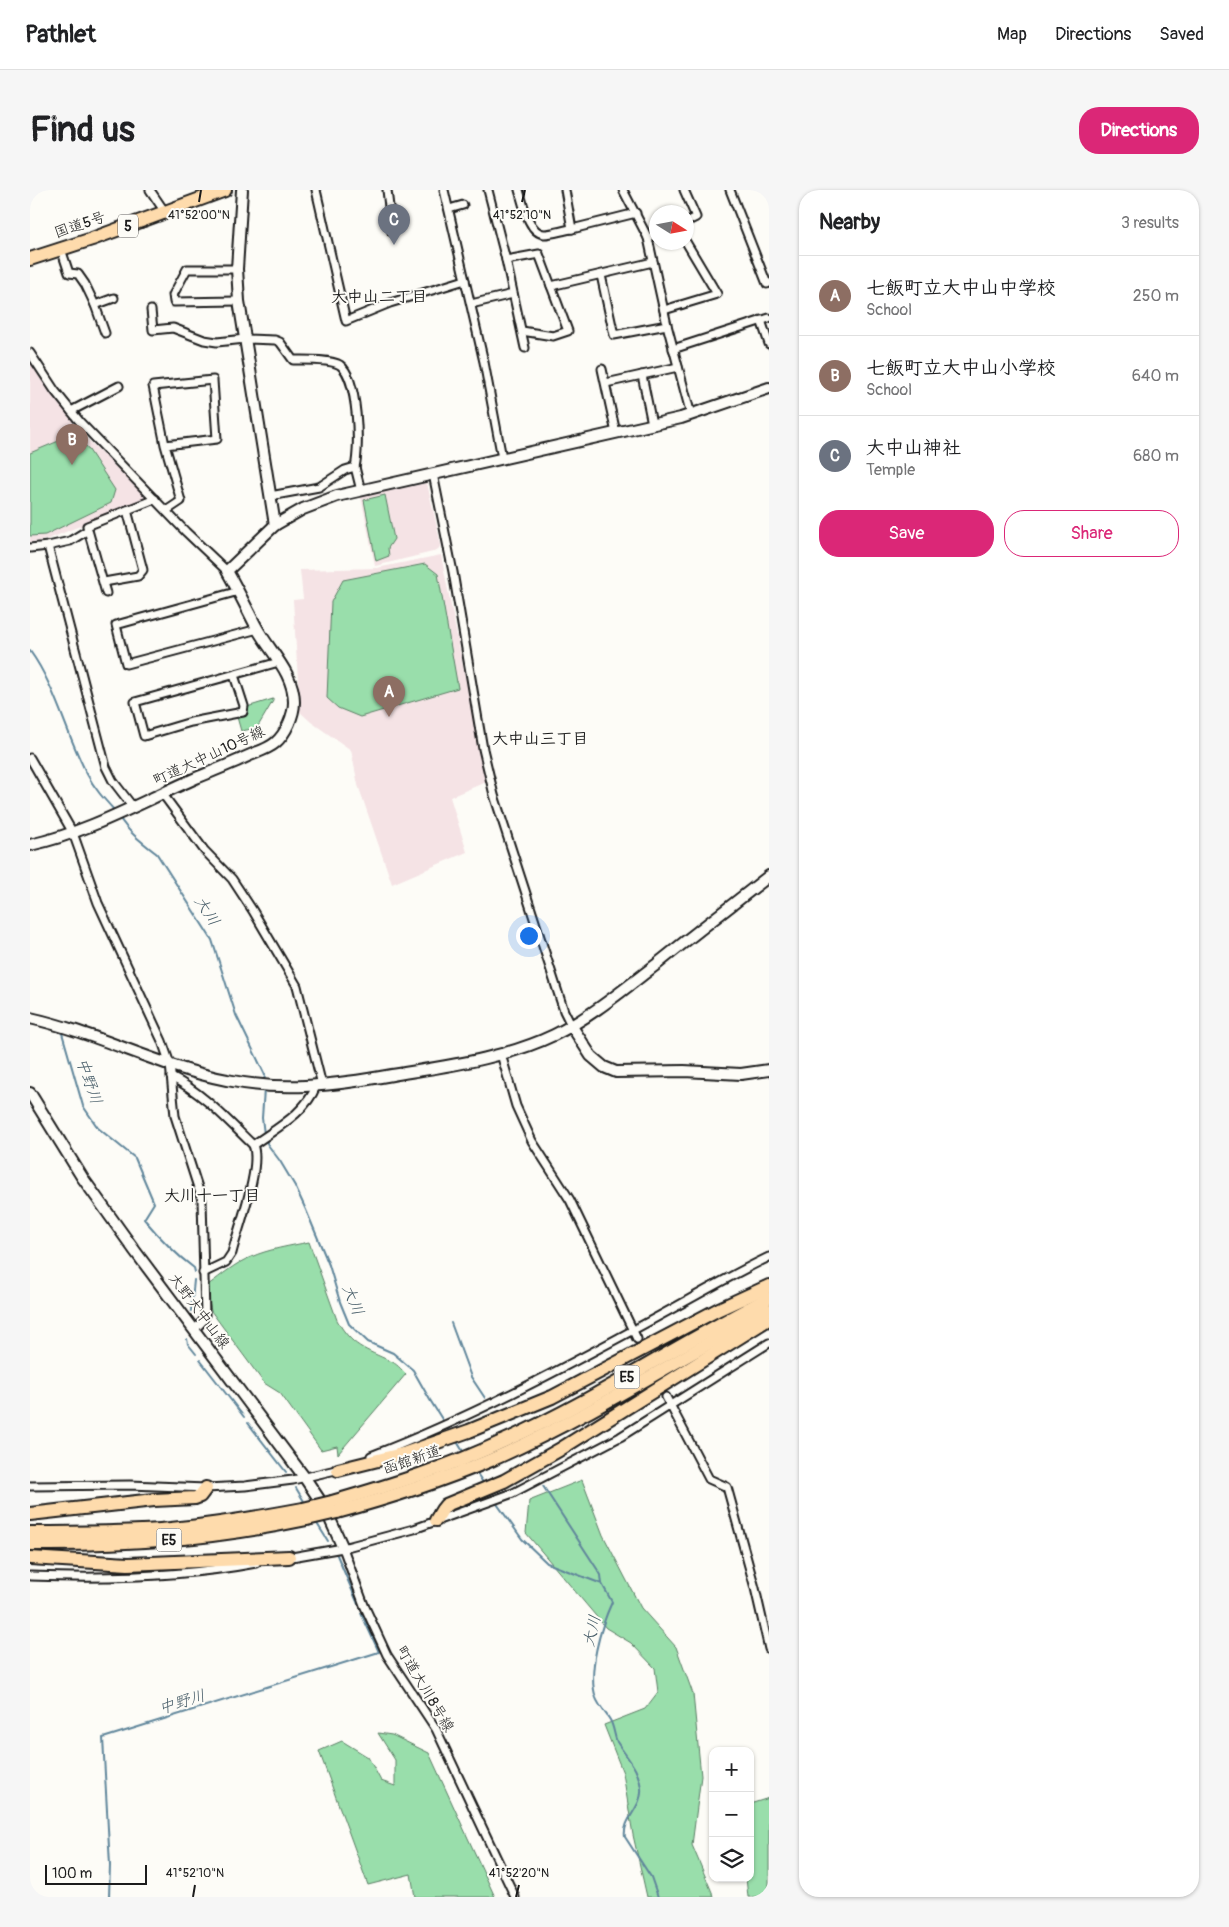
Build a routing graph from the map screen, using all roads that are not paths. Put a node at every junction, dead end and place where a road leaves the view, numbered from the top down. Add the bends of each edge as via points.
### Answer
1 (150, 190) edge
2 (225, 190) edge
3 (242, 190) edge
4 (316, 190) edge
5 (387, 190) edge
6 (444, 190) edge
7 (488, 190) edge
8 (519, 190) edge
9 (565, 190) edge
10 (623, 190) edge
11 (684, 190) edge
12 (730, 190) edge
13 (691, 205) edge
14 (463, 206) dead end
15 (449, 209) junction
16 (165, 212) junction
17 (636, 213) junction
18 (572, 229) junction
19 (392, 232) dead end
20 (648, 238) joint
21 (61, 249) junction
22 (691, 250) edge
23 (30, 259) edge
24 (506, 260) junction
25 (653, 262) junction
26 (238, 269) junction
27 (601, 275) junction
28 (465, 280) junction
29 (769, 283) edge
30 (551, 286) junction
31 (513, 294) junction
32 (114, 298) dead end
33 (239, 301) junction
34 (471, 304) junction
35 (95, 305) junction
36 (151, 310) dead end
37 (664, 310) junction
38 (769, 318) edge
39 (761, 320) junction
40 (667, 325) junction
41 (522, 331) junction
42 (105, 333) dead end
43 (245, 339) junction
44 (769, 344) edge
45 (525, 348) dead end
46 (674, 349) junction
47 (30, 353) edge
48 (678, 367) junction
49 (602, 368) dead end
50 (642, 375) junction
51 (606, 383) junction
52 (120, 386) dead end
53 (769, 388) edge
54 (71, 411) junction
55 (691, 415) junction
56 (652, 424) junction
57 (616, 433) junction
58 (165, 445) junction
59 (502, 458) junction
60 (355, 467) junction
61 (433, 474) junction
62 (361, 491) junction
63 (270, 496) junction
64 (155, 499) junction
65 (127, 510) junction
66 (166, 511) junction
67 (275, 525) junction
68 (88, 530) junction
69 (48, 546) junction
70 (30, 548) edge
71 (227, 571) junction
72 (104, 582) junction
73 (239, 591) junction
74 (106, 593) dead end
75 (258, 629) junction
76 (279, 662) junction
77 (234, 675) junction
78 (30, 758) edge
79 (162, 793) junction
80 (130, 809) junction
81 (73, 833) junction
82 (30, 845) edge
83 (769, 876) edge
84 (30, 1018) edge
85 (571, 1025) junction
86 (501, 1054) junction
87 (170, 1064) junction
88 (769, 1070) edge
89 (171, 1077) junction
90 (319, 1086) junction
91 (30, 1093) edge
92 (253, 1145) junction
93 (769, 1257) edge
94 (203, 1273) junction
95 (769, 1286) edge
96 (769, 1298) edge
97 (769, 1310) edge
98 (769, 1318) edge
99 (194, 1330) junction
100 (632, 1331) junction
101 (637, 1339) dead end
102 (769, 1343) edge
103 (666, 1397) dead end
104 (670, 1405) junction
105 (443, 1434) junction
106 (487, 1455) junction
107 (338, 1470) joint
108 (305, 1478) junction
109 (30, 1486) edge
110 (206, 1488) junction
111 (30, 1514) edge
112 (305, 1514) junction
113 (436, 1520) junction
114 (30, 1533) edge
115 (30, 1544) edge
116 (343, 1548) junction
117 (289, 1557) junction
118 (30, 1558) edge
119 (30, 1576) edge
120 (769, 1648) edge
121 (515, 1897) edge

1 - 16 street
2 - 16 highway, 国道5号 / 5
3 - 26 street
4 - 28 street via 346,321 390,303
5 - 19 street
6 - 15 street
7 - 24 street
8 - 18 street via 533,228 538,233
9 - 18 street
10 - 17 street
11 - 13 street
12 - 29 street
14 - 15 street
15 - 28 street
16 - 21 highway, 国道5号 / 5
17 - 18 street
17 - 20 street
20 - 25 street
21 - 23 highway, 国道5号 / 5
21 - 35 street via 69,273 78,274
22 - 37 street via 717,294
24 - 30 street via 539,254
24 - 31 street
25 - 27 street
25 - 37 street
26 - 33 street
26 - 33 street via 187,269 173,295 174,302
27 - 30 street
27 - 40 street via 614,335
28 - 34 street
30 - 41 street via 568,331 553,336
31 - 34 street
31 - 41 street
32 - 35 street
33 - 43 street
34 - 59 street
35 - 42 street
36 - 43 street via 153,330 173,328 217,342
37 - 40 street
38 - 39 street
39 - 44 street
39 - 46 street
40 - 46 street
41 - 45 street
43 - 60 street via 280,342 293,360 335,362 342,366 356,410 358,455
43 - 63 street
46 - 48 street
47 - 54 street
48 - 50 street
48 - 55 street
49 - 51 street
50 - 51 street
50 - 56 street
51 - 57 street
52 - 54 street
53 - 55 street
54 - 64 street
55 - 56 street
56 - 57 street
57 - 59 street
58 - 58 street via 217,439 213,380 153,386
58 - 66 street via 181,501
59 - 61 street
60 - 62 street
60 - 63 street via 319,487
61 - 62 street
61 - 85 street via 494,795
62 - 67 street via 303,509
63 - 67 street
64 - 65 street
64 - 66 street
65 - 68 street via 87,526
65 - 72 street via 143,570 138,576
66 - 71 street
67 - 71 street
68 - 69 street via 70,541
68 - 72 street
69 - 70 street
69 - 80 street via 106,767
71 - 73 street, 町道大中山10号線
72 - 74 street
73 - 75 street, 町道大中山10号線
73 - 75 street via 116,625 126,664
75 - 76 street, 町道大中山10号線
76 - 77 street
76 - 79 street, 町道大中山10号線 via 292,686 294,705 279,739
77 - 77 street via 135,702 144,736 191,722 243,712
78 - 81 street
79 - 80 street, 町道大中山10号線
79 - 90 street via 199,845 232,879 297,986
80 - 81 street, 町道大中山10号線
81 - 82 street, 町道大中山10号線
81 - 87 street via 98,903
83 - 85 street via 595,1011
84 - 87 street via 96,1036
85 - 86 street via 553,1036
85 - 88 street via 591,1056 616,1072 741,1074
86 - 90 street
86 - 100 street via 516,1106 532,1140 570,1200
87 - 89 street
87 - 90 street via 225,1080 258,1085
89 - 92 street via 210,1103
89 - 94 street via 175,1116 202,1200
90 - 92 street via 304,1106
91 - 99 street, 大野大中山線 via 82,1177
92 - 94 street via 256,1162 232,1253 226,1262
93 - 100 street
94 - 99 street via 205,1315
95 - 105 highway via 552,1397 469,1431
96 - 106 highway, 函館新道 / E5
97 - 106 highway, 函館新道 / E5 via 589,1411
98 - 113 highway via 559,1450 504,1481 446,1505
99 - 108 street, 大野大中山線
100 - 101 street
100 - 105 street via 460,1419
102 - 104 street
103 - 104 street
104 - 113 street via 620,1437 514,1493
104 - 120 street via 709,1479 727,1487
105 - 107 highway via 406,1453
106 - 112 highway, 函館新道 / E5, bridge via 335,1507
107 - 108 street
108 - 110 street via 275,1484
108 - 116 street, 大野大中山線 via 325,1508
109 - 110 street
110 - 111 highway via 194,1498
112 - 114 highway, 函館新道 / E5 via 161,1530
112 - 115 highway, 函館新道 / E5 via 225,1534 163,1541
113 - 116 street
116 - 117 street
116 - 121 street, 町道大川8号線 via 387,1655 436,1729
117 - 118 highway via 128,1564
117 - 119 street via 194,1573 119,1577

